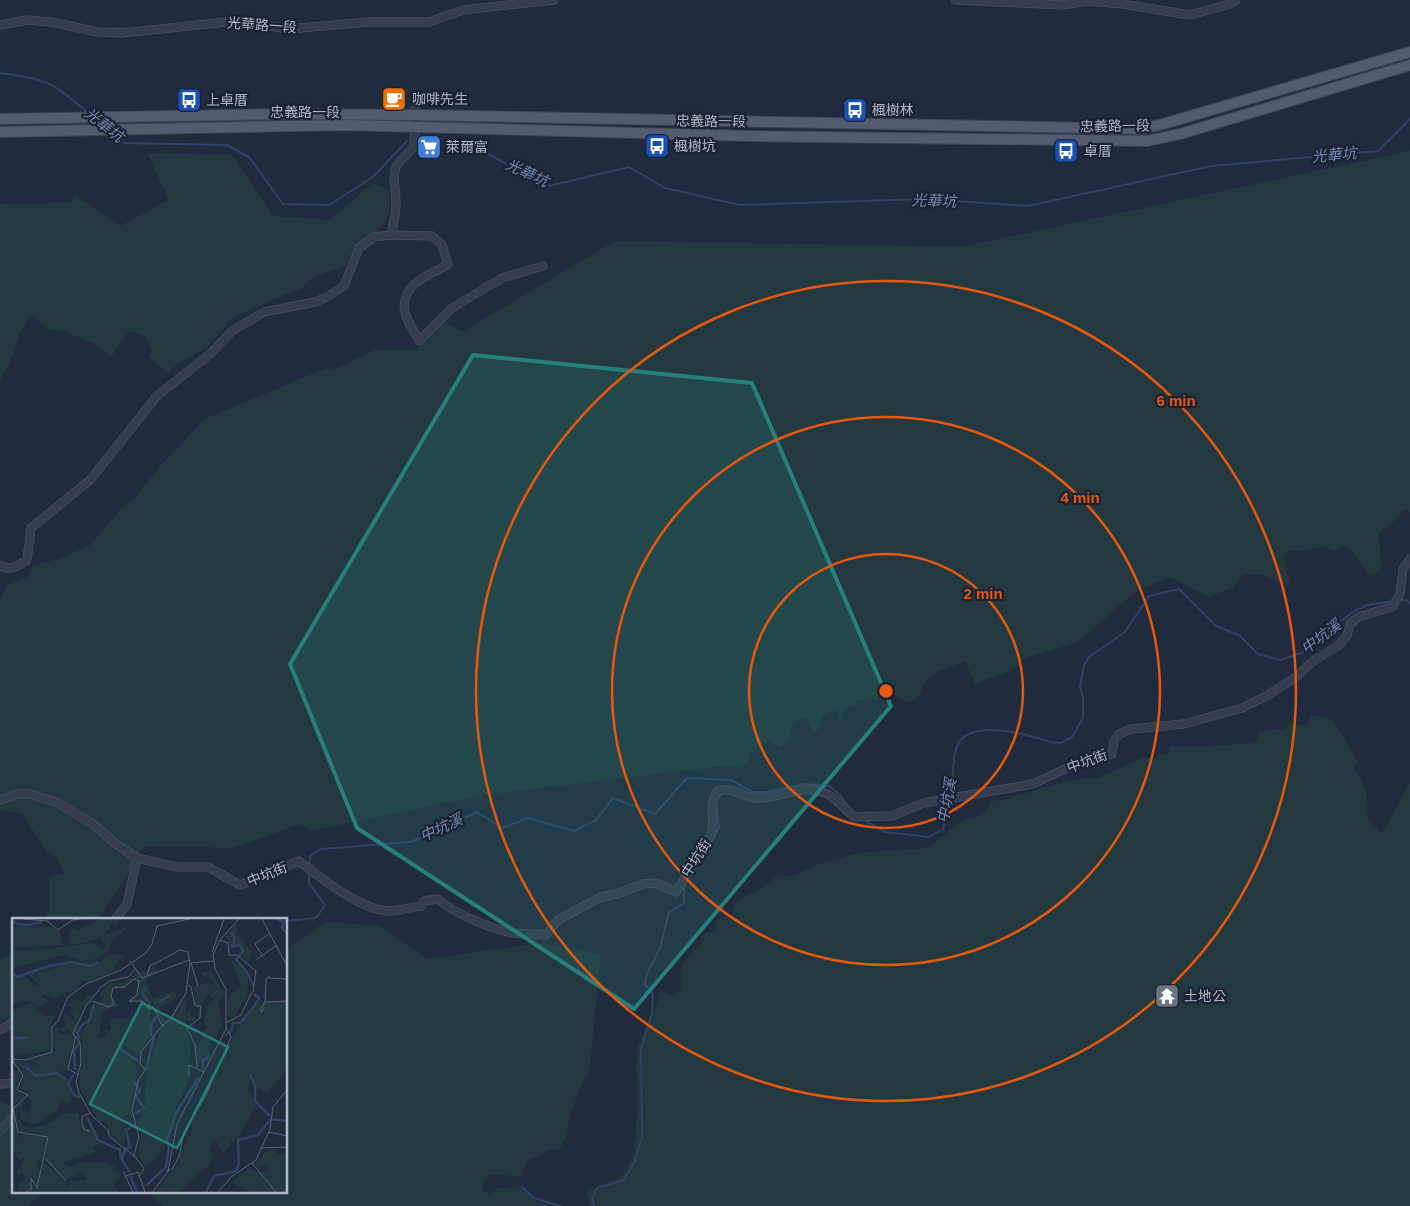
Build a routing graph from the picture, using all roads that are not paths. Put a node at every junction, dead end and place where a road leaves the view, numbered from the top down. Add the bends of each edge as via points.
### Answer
1 (554, 0) edge
2 (955, 0) edge
3 (1236, 0) edge
4 (0, 25) edge
5 (1410, 52) edge
6 (1410, 65) edge
7 (1277, 89) junction
8 (1282, 106) junction
9 (415, 112) junction
10 (148, 113) junction
11 (619, 116) junction
12 (0, 119) edge
13 (838, 121) junction
14 (415, 128) junction
15 (0, 132) edge
16 (147, 132) junction
17 (618, 135) junction
18 (838, 139) junction
19 (391, 235) junction
20 (543, 266) dead end
21 (1410, 559) edge
22 (0, 565) edge
23 (0, 800) edge
24 (137, 858) junction
25 (116, 918) edge
26 (12, 1022) edge
27 (0, 1030) edge
28 (12, 1118) edge
29 (0, 1131) edge

1 - 4 street, 光華路一段 via 464,10 429,22 369,22 289,29 236,20 122,33 28,20
2 - 3 street via 1063,5 1086,1 1190,15
5 - 7 main road, 忠義路一段
6 - 8 main road, 忠義路一段
7 - 8 main road
7 - 13 main road, 忠義路一段 via 1142,128
8 - 18 main road, 忠義路一段 via 1147,141
9 - 10 main road, 忠義路一段
9 - 11 main road, 忠義路一段
9 - 14 street
10 - 12 main road, 忠義路一段
10 - 16 main road
11 - 13 main road, 忠義路一段
11 - 17 main road
13 - 18 main road
14 - 16 main road, 忠義路一段 via 280,126
14 - 17 main road, 忠義路一段
14 - 19 street via 414,147 395,166 393,173 396,204
15 - 16 main road, 忠義路一段 via 126,129
17 - 18 main road, 忠義路一段
19 - 20 street via 432,236 445,252 448,266 415,283 407,296 404,310 419,340 452,308 502,278
19 - 22 street via 374,237 359,248 344,286 325,298 264,312 232,331 210,354 156,396 90,480 31,528 27,560 12,568
21 - 24 street, 中坑街 via 1403,569 1400,594 1392,607 1358,617 1350,624 1347,636 1338,646 1312,661 1284,686 1242,708 1184,724 1131,729 1114,741 1112,754 1035,782 923,804 892,816 858,817 832,797 816,790 753,798 725,790 718,792 712,801 714,825 711,835 676,892 655,883 601,896 558,920 546,935 512,933 470,918 438,899 424,902 422,906 390,911 369,905 338,891 299,861 240,885 208,867 177,866
23 - 24 street, 中坑街 via 17,794 30,794 56,802 93,824
24 - 25 street via 127,904
26 - 27 street
28 - 29 street

